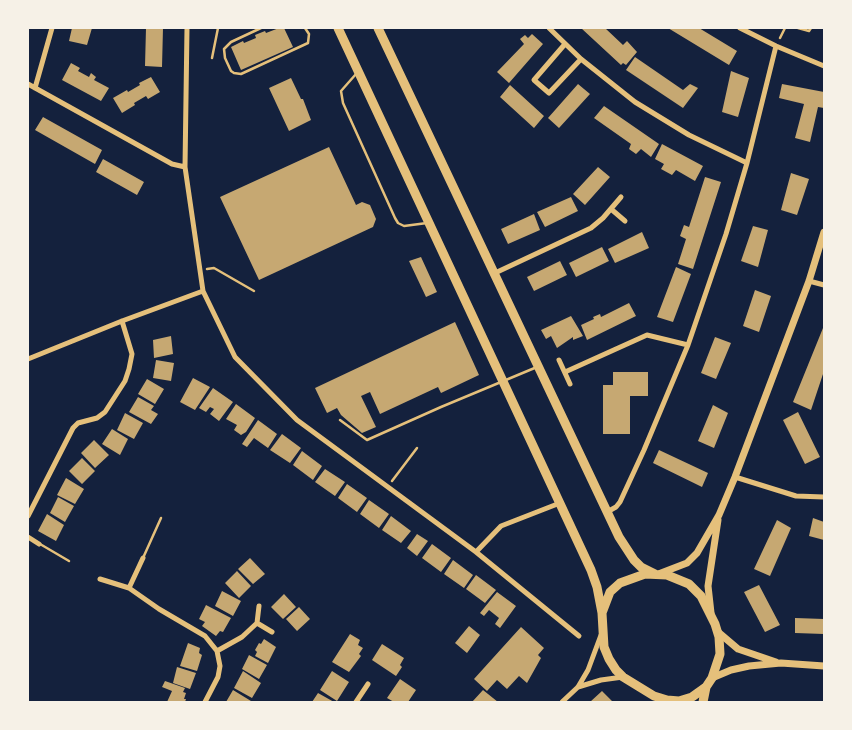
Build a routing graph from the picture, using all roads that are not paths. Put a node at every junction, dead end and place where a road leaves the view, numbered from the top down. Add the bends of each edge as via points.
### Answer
1 (52, 28) edge
2 (186, 28) edge
3 (218, 28) edge
4 (261, 28) edge
5 (305, 28) edge
6 (338, 28) edge
7 (378, 28) edge
8 (549, 28) edge
9 (740, 28) edge
10 (565, 44) junction
11 (776, 46) junction
12 (212, 58) dead end
13 (581, 59) junction
14 (824, 66) edge
15 (358, 72) junction
16 (28, 84) edge
17 (35, 88) junction
18 (747, 163) junction
19 (185, 166) junction
20 (621, 197) dead end
21 (611, 209) junction
22 (625, 221) dead end
23 (428, 223) junction
24 (824, 232) edge
25 (823, 243) edge
26 (495, 273) junction
27 (809, 281) junction
28 (824, 285) edge
29 (203, 291) junction
30 (122, 321) junction
31 (688, 345) junction
32 (28, 359) edge
33 (559, 360) dead end
34 (538, 367) junction
35 (564, 372) junction
36 (505, 382) junction
37 (570, 384) dead end
38 (340, 420) dead end
39 (735, 477) junction
40 (824, 498) edge
41 (560, 503) junction
42 (606, 512) junction
43 (719, 514) junction
44 (28, 516) edge
45 (161, 518) dead end
46 (28, 537) edge
47 (39, 544) joint
48 (476, 552) junction
49 (143, 558) joint
50 (69, 561) dead end
51 (657, 574) junction
52 (100, 579) dead end
53 (129, 588) junction
54 (260, 606) dead end
55 (602, 613) junction
56 (711, 615) junction
57 (256, 622) junction
58 (602, 630) junction
59 (717, 631) junction
60 (272, 632) dead end
61 (579, 636) dead end
62 (217, 651) junction
63 (781, 663) junction
64 (824, 666) edge
65 (623, 678) junction
66 (712, 678) junction
67 (368, 684) dead end
68 (578, 687) junction
69 (706, 687) junction
70 (641, 688) junction
71 (205, 702) edge
72 (356, 702) edge
73 (562, 702) edge
74 (656, 702) edge
75 (703, 702) edge

1 - 17 street
2 - 19 street
3 - 12 lane
4 - 5 lane via 231,42 224,49 225,58 234,73 242,74 308,43 309,34
6 - 15 highway
7 - 26 highway
8 - 10 street
9 - 11 street
10 - 13 street
10 - 13 street via 534,80 549,93
11 - 14 street
11 - 18 street
13 - 18 street via 666,122
15 - 23 highway
15 - 23 lane via 343,87 341,96 395,218 404,226
16 - 17 street
17 - 19 street via 172,164
18 - 31 street
19 - 29 street
20 - 21 street
21 - 22 street
21 - 26 street via 591,228
23 - 36 highway
24 - 25 street
25 - 27 street
26 - 34 highway
27 - 28 street
27 - 39 street
29 - 30 street
29 - 48 street via 235,357 297,420
30 - 32 street
30 - 44 street via 132,354 125,381 105,412 73,428
31 - 35 street via 647,335
31 - 42 street via 620,502
33 - 35 street
34 - 36 lane
34 - 42 highway
35 - 37 street
36 - 38 lane via 367,440
36 - 41 highway
39 - 40 street via 796,496
39 - 43 street
41 - 48 street via 502,526
41 - 55 highway via 592,570
42 - 51 highway via 634,560
43 - 51 street via 697,553 687,563
43 - 56 street via 708,586
45 - 49 lane
46 - 47 street
47 - 50 lane
48 - 61 street
49 - 53 street
51 - 55 highway via 645,574 620,583 610,592
51 - 56 highway via 667,575 696,589
52 - 53 street
53 - 62 street via 205,636
54 - 57 street
55 - 58 highway
56 - 59 highway
57 - 60 street
57 - 62 street via 242,637
58 - 65 highway via 608,659
58 - 68 street via 593,658
59 - 63 street via 738,650
59 - 66 highway via 720,654
62 - 71 street via 218,677
63 - 64 street
63 - 66 street via 731,670
65 - 68 street
65 - 70 highway
66 - 69 highway
67 - 72 street
68 - 73 street
69 - 70 highway via 680,701 661,698
69 - 75 highway
70 - 74 highway

